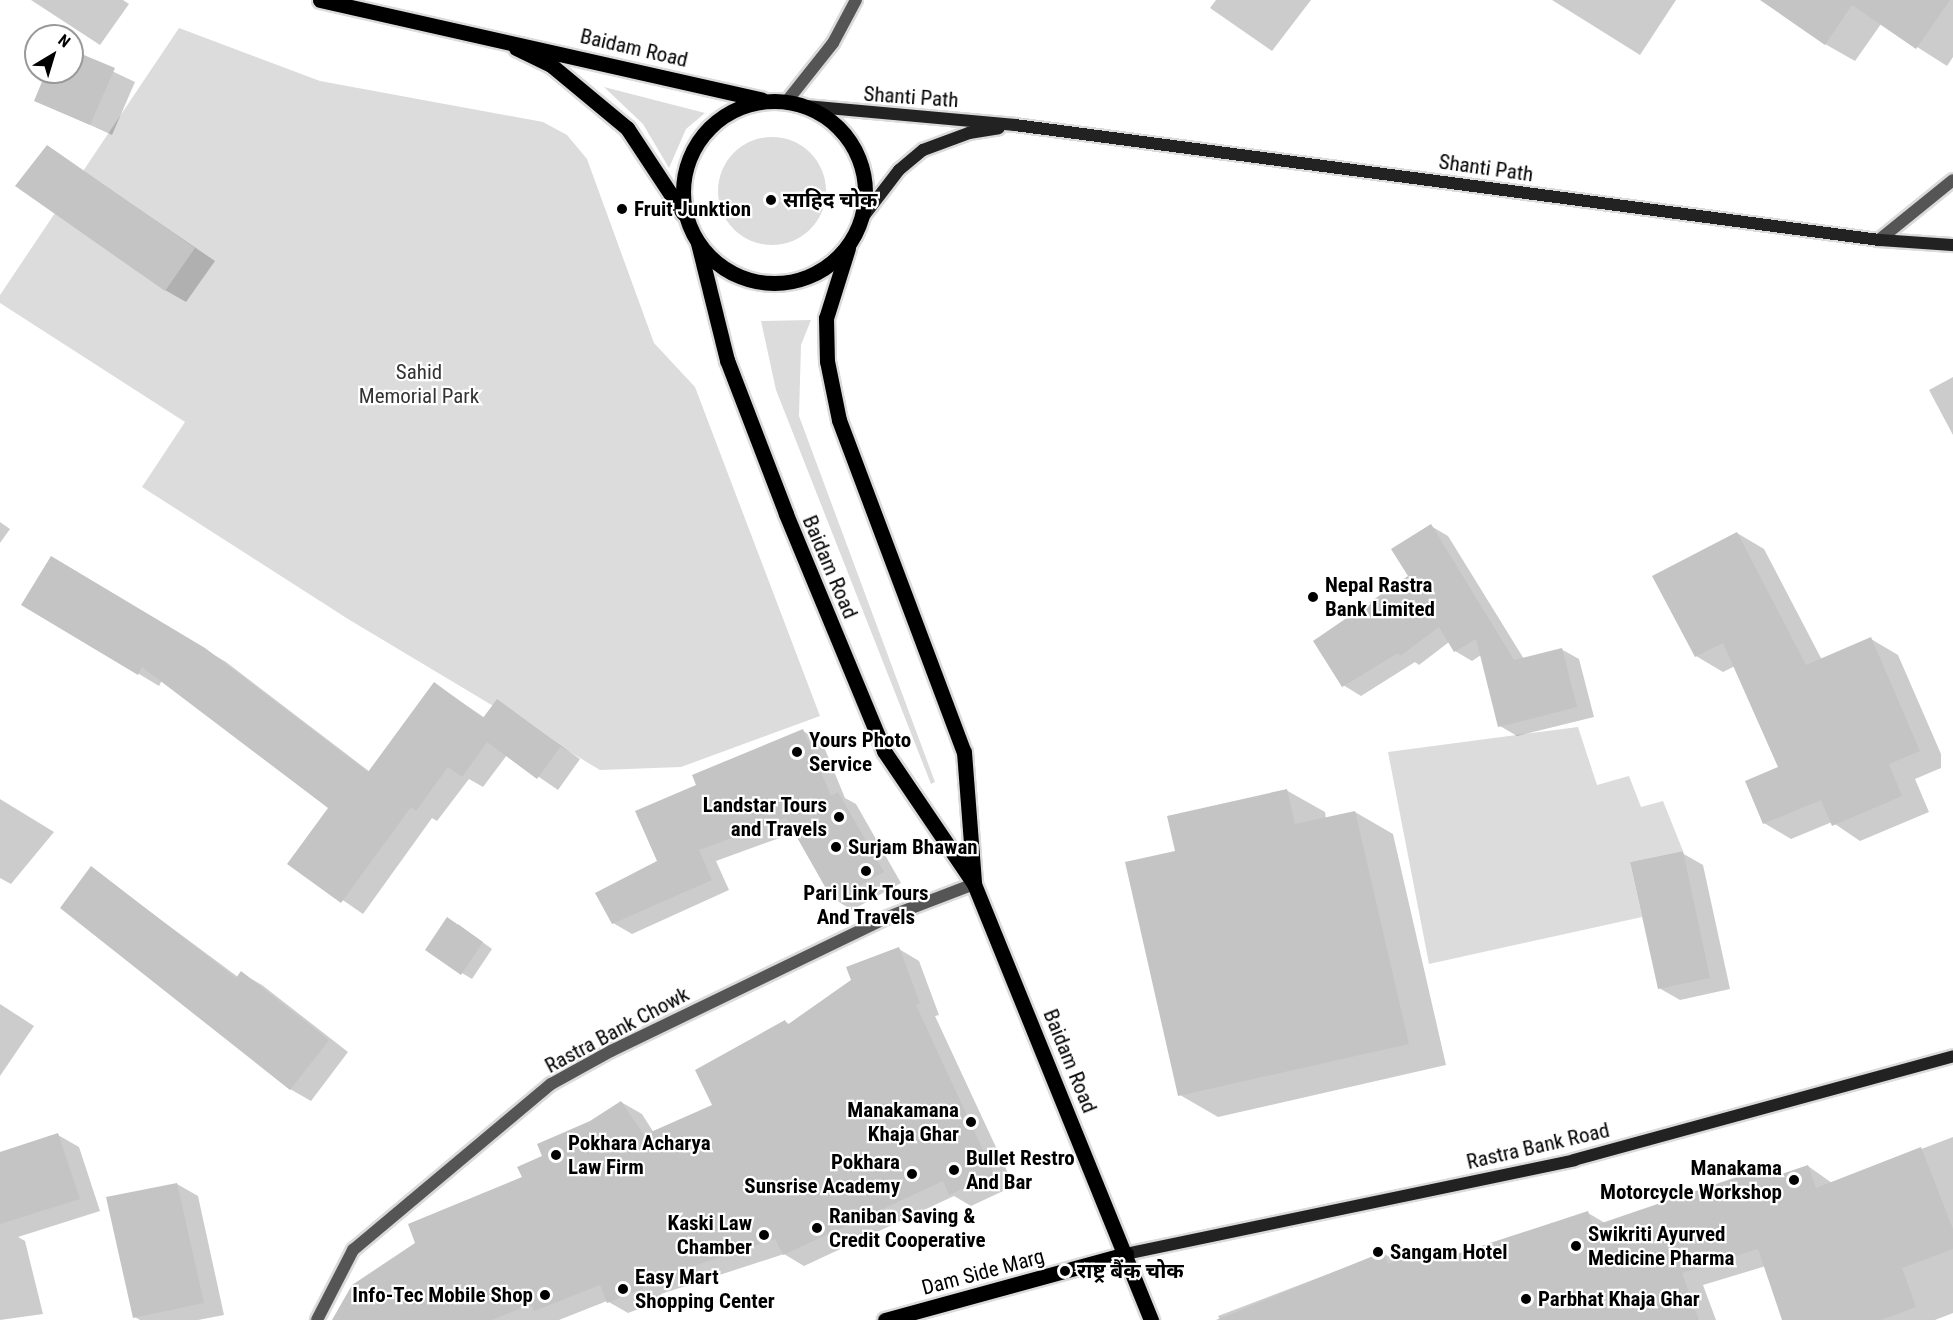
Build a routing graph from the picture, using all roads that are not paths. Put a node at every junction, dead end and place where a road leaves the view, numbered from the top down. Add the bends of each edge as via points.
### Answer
1 (320, 0) edge
2 (856, 0) edge
3 (491, 36) junction
4 (768, 101) junction
5 (787, 101) junction
6 (806, 106) junction
7 (1015, 125) junction
8 (1953, 180) edge
9 (863, 217) junction
10 (687, 218) junction
11 (1879, 240) junction
12 (698, 243) junction
13 (1953, 246) edge
14 (848, 248) junction
15 (974, 884) junction
16 (1953, 1056) edge
17 (1126, 1254) junction
18 (317, 1320) edge
19 (885, 1320) edge
20 (1151, 1320) edge

1 - 3 main road, Baidam Road
2 - 5 street via 833,43
3 - 4 main road, Baidam Road
3 - 10 main road, Baidam Road via 551,66 627,128
4 - 5 main road, Baidam Road
4 - 10 main road, Baidam Road via 729,112 699,139 684,177
5 - 6 main road, Baidam Road
6 - 7 main road, Shanti Path
6 - 9 main road, Baidam Road via 826,116 856,150 867,194
7 - 9 main road, Shanti Path via 969,133 923,150 899,170
7 - 11 main road, Shanti Path
8 - 11 street
9 - 14 main road, Baidam Road
10 - 12 main road, Baidam Road
11 - 13 main road, Shanti Path
12 - 14 main road, Baidam Road via 715,262 736,275 784,283 808,278
12 - 15 main road, Baidam Road via 727,360 884,751
14 - 15 main road, Baidam Road via 826,318 827,361 839,420 964,752
15 - 17 main road, Baidam Road
15 - 18 street, Rastra Bank Chowk via 888,917 551,1084 353,1250
16 - 17 main road, Rastra Bank Road via 1574,1160
17 - 19 main road, Dam Side Marg
17 - 20 main road, Baidam Road

